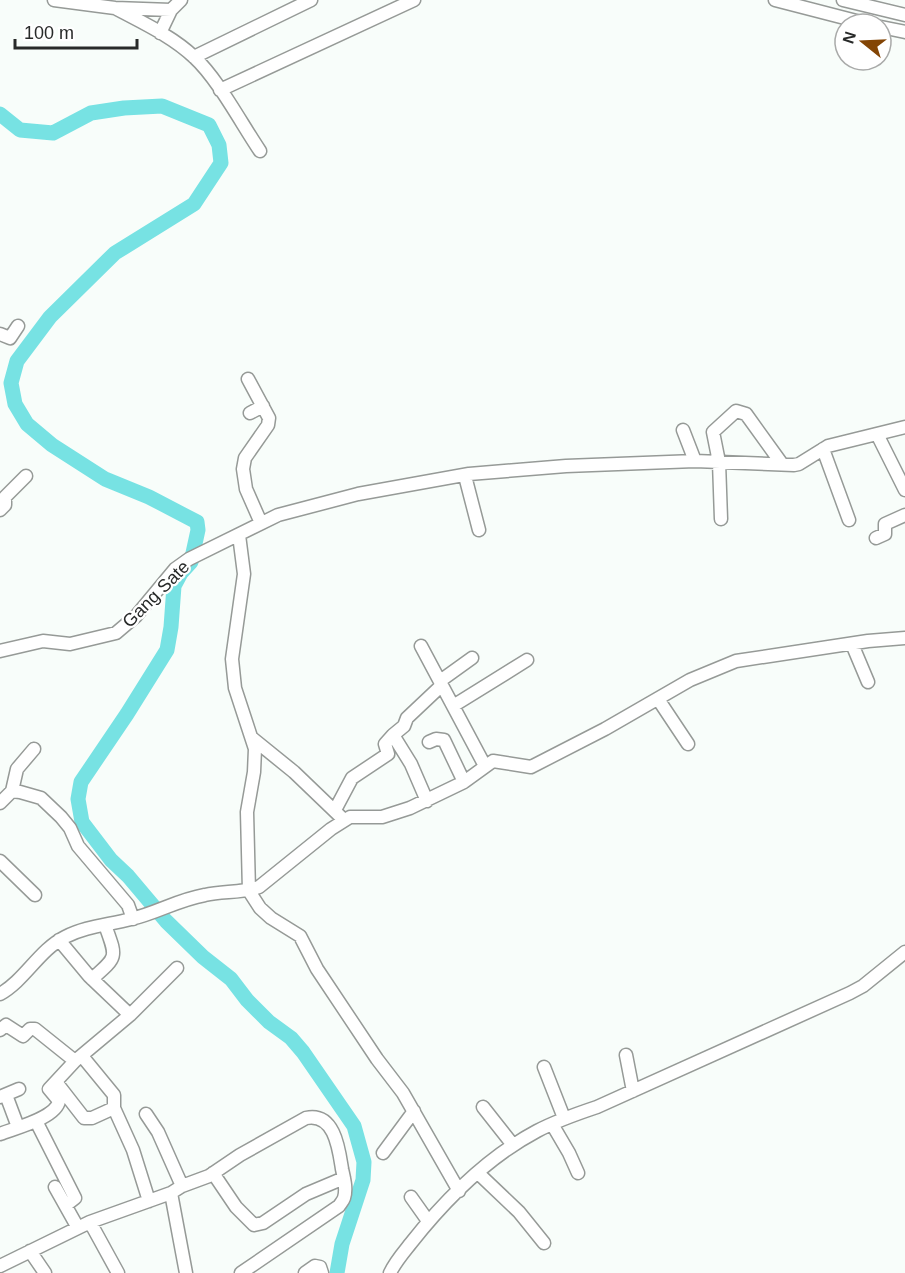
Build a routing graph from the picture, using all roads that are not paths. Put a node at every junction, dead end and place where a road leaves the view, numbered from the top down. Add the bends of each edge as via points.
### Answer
1 (54, 0) edge
2 (181, 0) edge
3 (311, 0) edge
4 (414, 0) edge
5 (775, 0) edge
6 (843, 0) edge
7 (115, 8) junction
8 (874, 8) junction
9 (171, 10) junction
10 (872, 12) edge
11 (833, 15) edge
12 (905, 15) edge
13 (160, 33) junction
14 (194, 57) junction
15 (220, 90) junction
16 (260, 151) dead end
17 (18, 326) dead end
18 (0, 334) edge
19 (248, 379) dead end
20 (263, 406) junction
21 (250, 413) dead end
22 (905, 427) edge
23 (683, 430) dead end
24 (877, 434) junction
25 (823, 449) junction
26 (695, 461) junction
27 (719, 462) junction
28 (782, 464) junction
29 (26, 476) dead end
30 (465, 476) junction
31 (905, 490) edge
32 (2, 495) edge
33 (0, 510) edge
34 (905, 515) edge
35 (721, 519) dead end
36 (849, 520) dead end
37 (261, 523) junction
38 (478, 530) dead end
39 (239, 535) junction
40 (876, 538) dead end
41 (905, 638) edge
42 (852, 644) junction
43 (421, 646) dead end
44 (0, 651) edge
45 (472, 658) dead end
46 (527, 660) dead end
47 (868, 682) dead end
48 (441, 683) junction
49 (658, 699) junction
50 (453, 706) junction
51 (393, 735) junction
52 (252, 738) junction
53 (429, 742) dead end
54 (688, 744) dead end
55 (34, 749) dead end
56 (485, 766) junction
57 (464, 782) junction
58 (12, 791) junction
59 (427, 801) junction
60 (0, 803) edge
61 (335, 810) junction
62 (344, 820) junction
63 (0, 861) edge
64 (245, 891) junction
65 (35, 895) dead end
66 (134, 919) junction
67 (105, 926) junction
68 (59, 940) junction
69 (905, 952) edge
70 (177, 968) dead end
71 (92, 980) junction
72 (2, 989) edge
73 (130, 1015) junction
74 (0, 1030) edge
75 (626, 1054) dead end
76 (79, 1058) junction
77 (544, 1067) dead end
78 (53, 1086) junction
79 (19, 1089) dead end
80 (633, 1091) junction
81 (3, 1096) edge
82 (483, 1107) dead end
83 (114, 1108) junction
84 (414, 1111) junction
85 (146, 1114) dead end
86 (36, 1121) junction
87 (558, 1121) junction
88 (18, 1127) junction
89 (0, 1134) edge
90 (513, 1145) junction
91 (383, 1152) dead end
92 (213, 1173) junction
93 (478, 1173) junction
94 (578, 1173) dead end
95 (344, 1178) junction
96 (182, 1186) junction
97 (55, 1187) dead end
98 (459, 1191) junction
99 (171, 1193) junction
100 (411, 1197) dead end
101 (149, 1201) junction
102 (66, 1205) junction
103 (428, 1221) junction
104 (84, 1225) junction
105 (544, 1243) dead end
106 (30, 1251) junction
107 (0, 1266) edge
108 (45, 1273) edge
109 (118, 1273) edge
110 (186, 1273) edge
111 (241, 1273) edge
112 (305, 1273) edge
113 (322, 1273) edge
114 (390, 1273) edge

1 - 7 street
2 - 9 street
3 - 14 street
4 - 15 street
5 - 11 street
6 - 8 street
7 - 9 street
7 - 13 street
8 - 10 street
8 - 12 street
9 - 13 street
13 - 14 street
14 - 15 street
15 - 16 street
17 - 18 street via 10,338
19 - 20 street
20 - 21 street
20 - 37 street via 268,425 245,458 243,469 246,489
22 - 24 street, Gang Sate
23 - 26 street
24 - 25 street, Gang Sate
24 - 31 street
25 - 28 street, Gang Sate via 799,464
25 - 36 street
26 - 27 street, Gang Sate
26 - 30 street, Gang Sate via 566,466
27 - 28 street, Gang Sate
27 - 28 street via 713,432 731,414 741,411
27 - 35 street
29 - 32 street
30 - 37 street, Gang Sate via 358,494
30 - 38 street
32 - 33 street via 6,501
34 - 40 street via 885,524 885,533
37 - 39 street, Gang Sate
39 - 44 street, Gang Sate via 175,569 136,616 116,633 70,644 43,641
39 - 52 street via 244,573 232,675
41 - 42 street
42 - 47 street
42 - 49 street via 736,661 690,680
43 - 48 street
45 - 48 street
46 - 50 street
48 - 50 street
48 - 51 street
49 - 54 street
49 - 56 street via 531,767 498,761
50 - 56 street
51 - 59 street
51 - 61 street via 385,744 388,754 352,778
52 - 61 street
52 - 64 street via 255,763 247,812
53 - 57 street via 444,740
55 - 58 street via 17,769
56 - 57 street
57 - 59 street
58 - 60 street
58 - 66 street via 41,798 61,817 78,846 128,905
59 - 62 street via 382,817 355,816
61 - 62 street
62 - 64 street via 263,886
63 - 65 street
64 - 66 street via 181,900
64 - 84 street via 271,918 300,936 317,969
66 - 67 street
67 - 68 street via 80,930
67 - 71 street via 114,956
68 - 71 street
68 - 72 street
69 - 80 street via 850,993
70 - 73 street
71 - 73 street
73 - 76 street
74 - 76 street via 6,1025 22,1036 32,1028
75 - 80 street
76 - 78 street
76 - 83 street via 114,1095
77 - 87 street
78 - 83 street via 84,1118
78 - 86 street via 60,1103
79 - 81 street
80 - 87 street
81 - 88 street
82 - 90 street
83 - 101 street
84 - 91 street
84 - 98 street
85 - 96 street
86 - 88 street
86 - 102 street via 75,1198
87 - 90 street
87 - 94 street
88 - 89 street
90 - 93 street
92 - 95 street via 236,1208 254,1225 306,1194
92 - 95 street via 312,1117 331,1129 337,1138
92 - 96 street
93 - 98 street
93 - 105 street via 519,1212
95 - 111 street via 344,1198 339,1206
96 - 99 street
97 - 102 street
98 - 103 street
99 - 101 street
99 - 110 street
100 - 103 street
101 - 104 street
102 - 104 street
103 - 114 street
104 - 106 street
104 - 109 street
106 - 107 street
106 - 108 street
112 - 113 street via 318,1266

